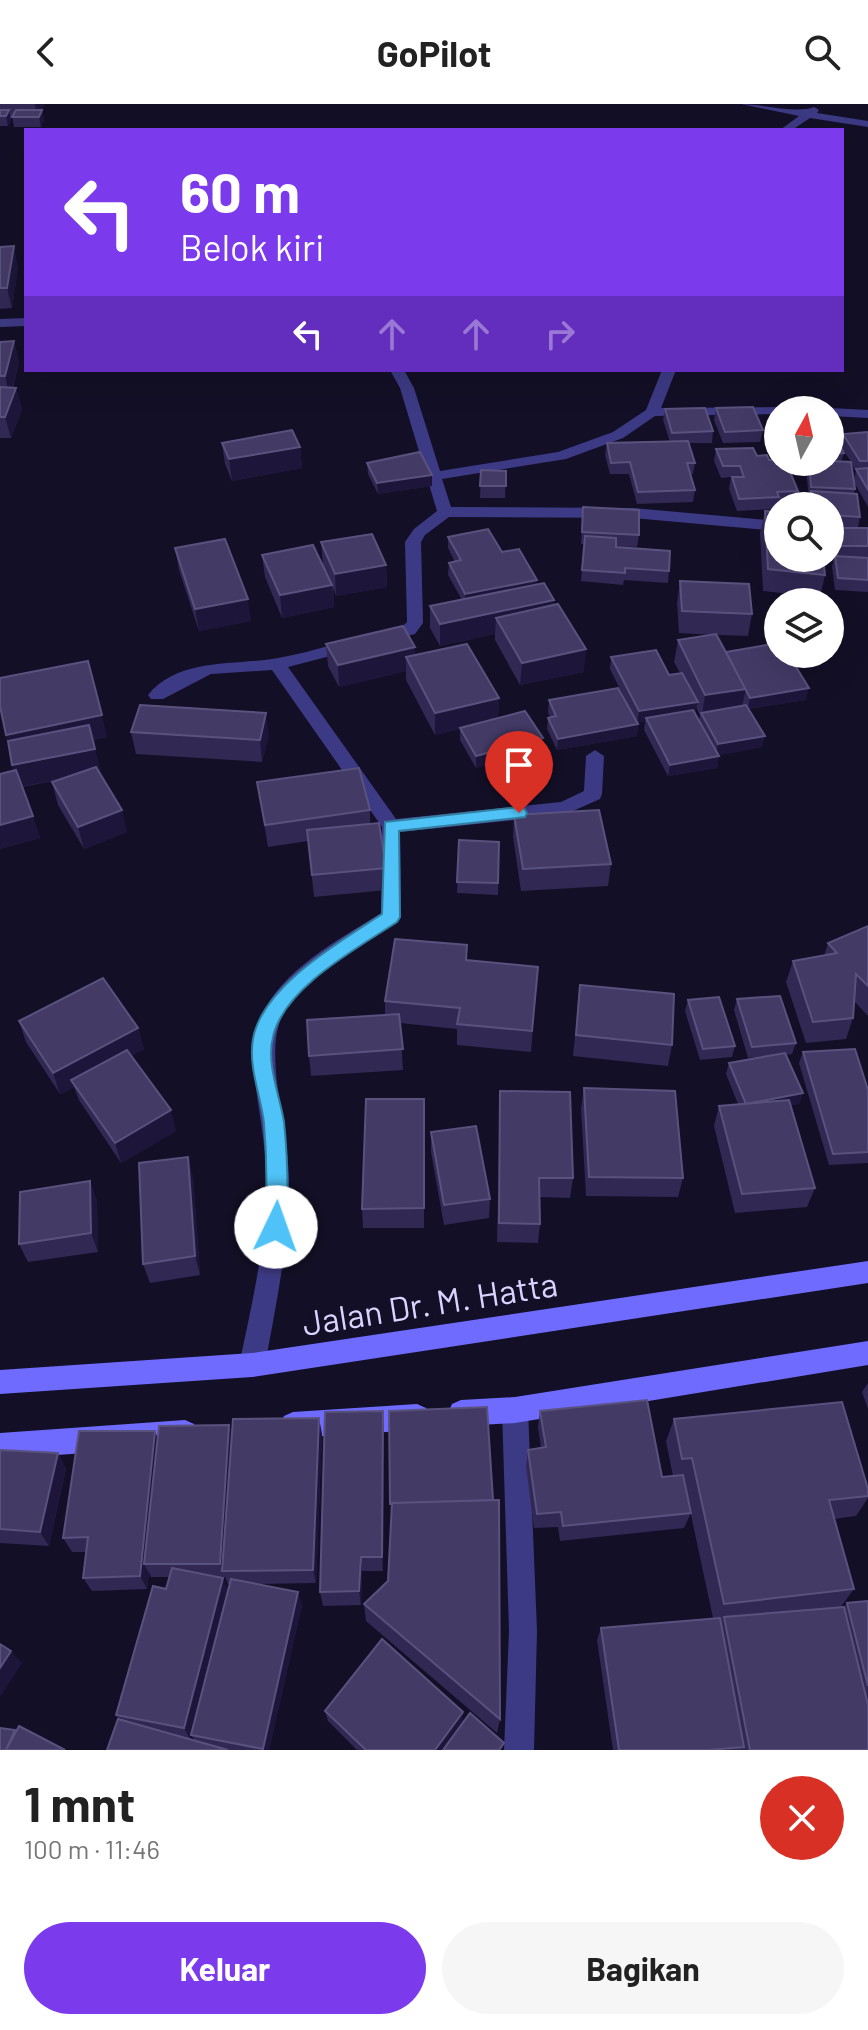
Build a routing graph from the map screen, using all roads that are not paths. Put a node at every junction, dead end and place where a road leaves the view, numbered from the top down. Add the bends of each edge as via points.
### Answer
1 (746, 104) edge
2 (815, 109) edge
3 (868, 124) edge
4 (788, 128) edge
5 (24, 322) edge
6 (0, 323) edge
7 (398, 372) edge
8 (668, 372) edge
9 (764, 410) edge
10 (652, 412) junction
11 (844, 413) edge
12 (868, 414) edge
13 (433, 476) junction
14 (445, 512) junction
15 (764, 525) edge
16 (277, 664) junction
17 (157, 695) dead end
18 (595, 756) dead end
19 (391, 826) junction
20 (868, 1272) edge
21 (868, 1353) edge
22 (252, 1365) junction
23 (0, 1382) edge
24 (515, 1410) junction
25 (265, 1427) edge
26 (203, 1432) edge
27 (0, 1446) edge
28 (519, 1750) edge

1 - 2 street
2 - 3 street
2 - 4 street
5 - 6 street
7 - 13 street
8 - 10 street
9 - 10 street
10 - 13 street via 618,435 561,456
11 - 12 street
13 - 14 street
14 - 15 street via 633,513
14 - 16 street via 413,542 417,615 409,630
16 - 17 street via 209,669
16 - 19 street
18 - 19 street via 593,794 564,808
19 - 22 street via 391,917 315,968 280,1002 263,1037 278,1179 274,1252
20 - 22 main road, Jalan Dr. M. Hatta
21 - 24 main road
22 - 23 main road, Jalan Dr. M. Hatta
24 - 25 main road
24 - 28 street via 523,1631
26 - 27 main road

